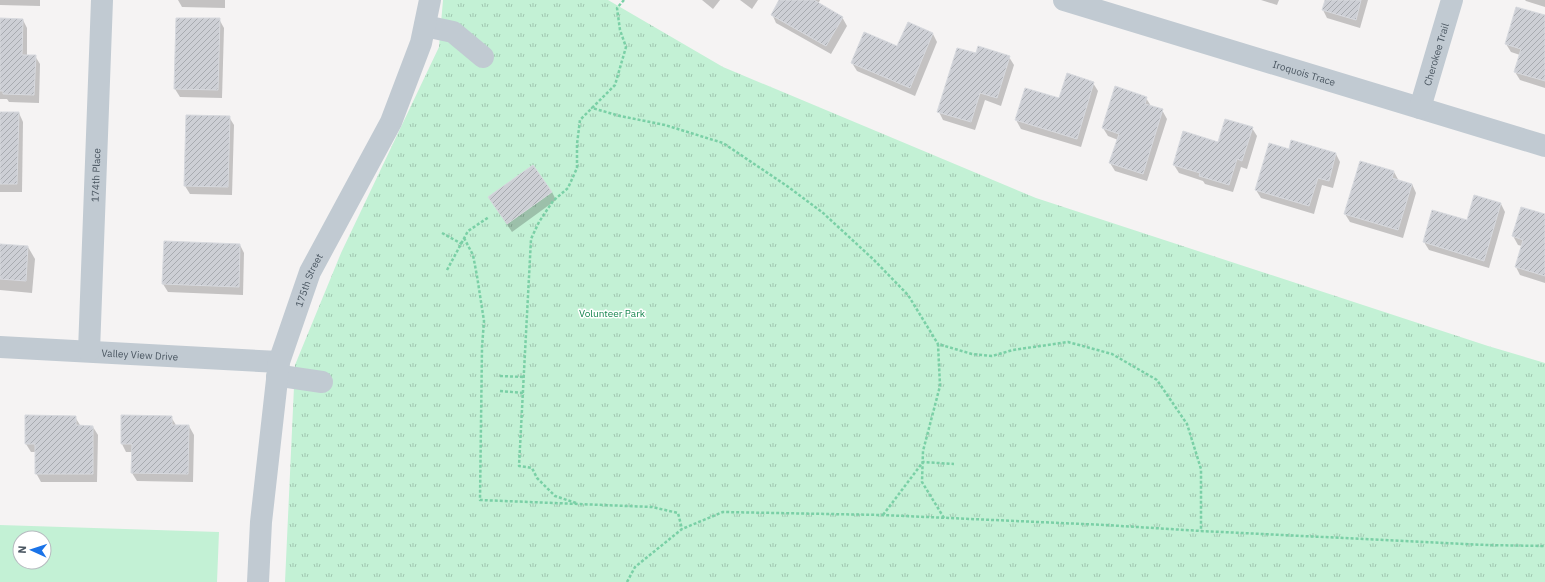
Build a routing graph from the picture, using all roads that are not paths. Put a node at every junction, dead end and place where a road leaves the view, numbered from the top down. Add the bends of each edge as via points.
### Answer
1 (102, 0) edge
2 (430, 0) edge
3 (1064, 0) edge
4 (1452, 0) edge
5 (425, 26) junction
6 (482, 57) dead end
7 (1420, 108) junction
8 (1545, 146) edge
9 (0, 347) edge
10 (90, 351) junction
11 (278, 369) junction
12 (322, 382) dead end
13 (258, 582) edge

1 - 10 street, 174th Place
2 - 5 street, 175th Street
3 - 7 street, Iroquois Trace
4 - 7 street, Cherokee Trail
5 - 6 street via 453,32
5 - 11 street, 175th Street via 422,43 391,122 310,272
7 - 8 street, Iroquois Trace
9 - 10 street, Valley View Drive
10 - 11 street, Valley View Drive
11 - 12 street, Valley View Drive via 288,377
11 - 13 street, 175th Street via 261,522

